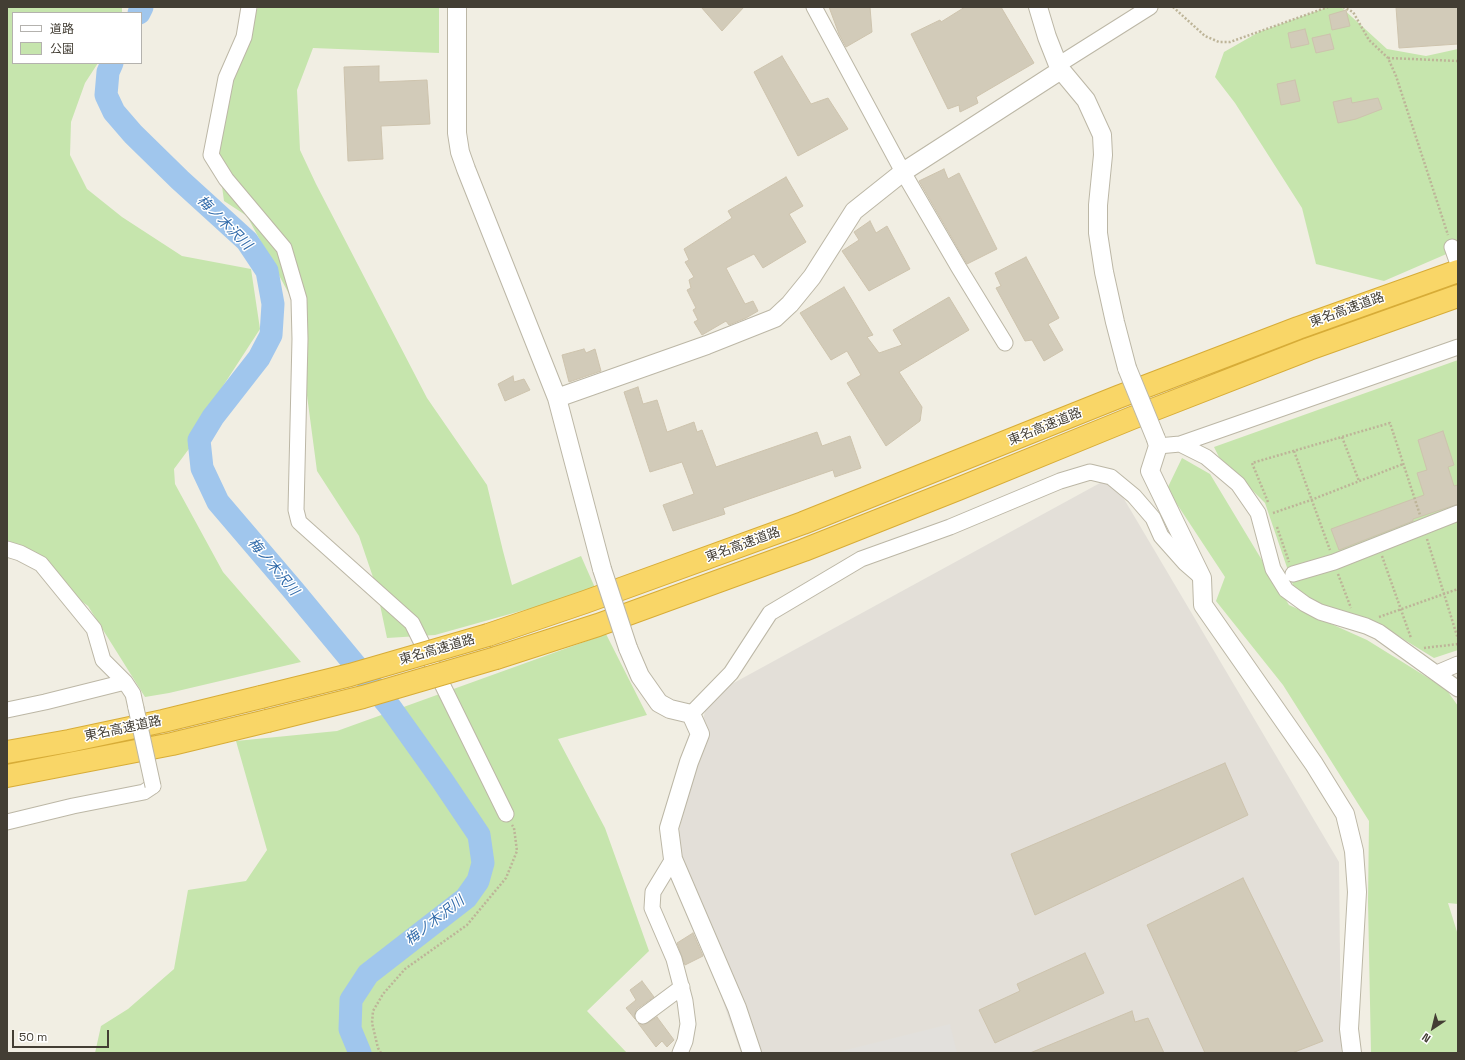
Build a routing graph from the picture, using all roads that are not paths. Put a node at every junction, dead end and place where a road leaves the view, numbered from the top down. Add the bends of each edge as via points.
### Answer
1 (249, 7) edge
2 (457, 7) edge
3 (814, 7) edge
4 (1038, 7) edge
5 (1150, 7) edge
6 (1060, 68) junction
7 (903, 172) junction
8 (1452, 247) road end
9 (1458, 264) edge
10 (1458, 271) edge
11 (1458, 296) edge
12 (1005, 343) dead end
13 (1458, 347) edge
14 (557, 398) junction
15 (1157, 443) junction
16 (1180, 444) junction
17 (1458, 513) edge
18 (7, 549) edge
19 (1293, 574) road end
20 (1202, 578) junction
21 (1458, 664) edge
22 (1436, 673) junction
23 (125, 682) junction
24 (1458, 689) edge
25 (7, 710) edge
26 (691, 714) junction
27 (7, 752) edge
28 (7, 776) edge
29 (506, 814) road end
30 (7, 822) edge
31 (673, 859) junction
32 (682, 987) junction
33 (643, 1016) dead end
34 (680, 1053) edge
35 (752, 1053) edge
36 (1352, 1053) edge

1 - 29 street via 244,38 226,78 210,155 284,248 299,299 296,510 299,522 412,623
2 - 14 street via 457,133 460,152
3 - 7 street
4 - 6 street
5 - 6 street
6 - 7 street
6 - 15 street, bridge via 1086,100 1102,135 1098,233 1108,294 1127,368
7 - 12 street
7 - 14 street via 854,211 812,277 775,318
8 - 9 street
10 - 27 highway, 東名高速道路, bridge via 1176,375 802,524 488,635 357,673 261,697 69,741
11 - 28 highway, 東名高速道路, bridge via 1309,349 804,550 598,625 496,658 267,721 172,744
13 - 16 street
14 - 26 street, bridge via 602,569 628,648 640,676 659,703 670,709
15 - 16 street
15 - 20 street via 1150,471
16 - 22 street via 1206,457 1238,484 1258,513 1273,569 1286,590 1320,612 1379,632
17 - 19 street via 1334,562
18 - 23 street via 41,564 94,629 103,660
20 - 26 street via 1161,536 1153,518 1134,496 1112,477 1090,472 1060,481 950,527 860,559 770,613 731,672
20 - 36 street via 1203,605 1314,764 1345,814 1354,851 1357,892 1349,1029
21 - 22 street
22 - 24 street
23 - 25 street
23 - 30 street, bridge via 133,694 153,786 144,792
26 - 31 street via 700,734 669,828
31 - 32 street via 653,892 652,908 674,959
31 - 35 street via 737,1008
32 - 33 street
32 - 34 street via 688,1024

